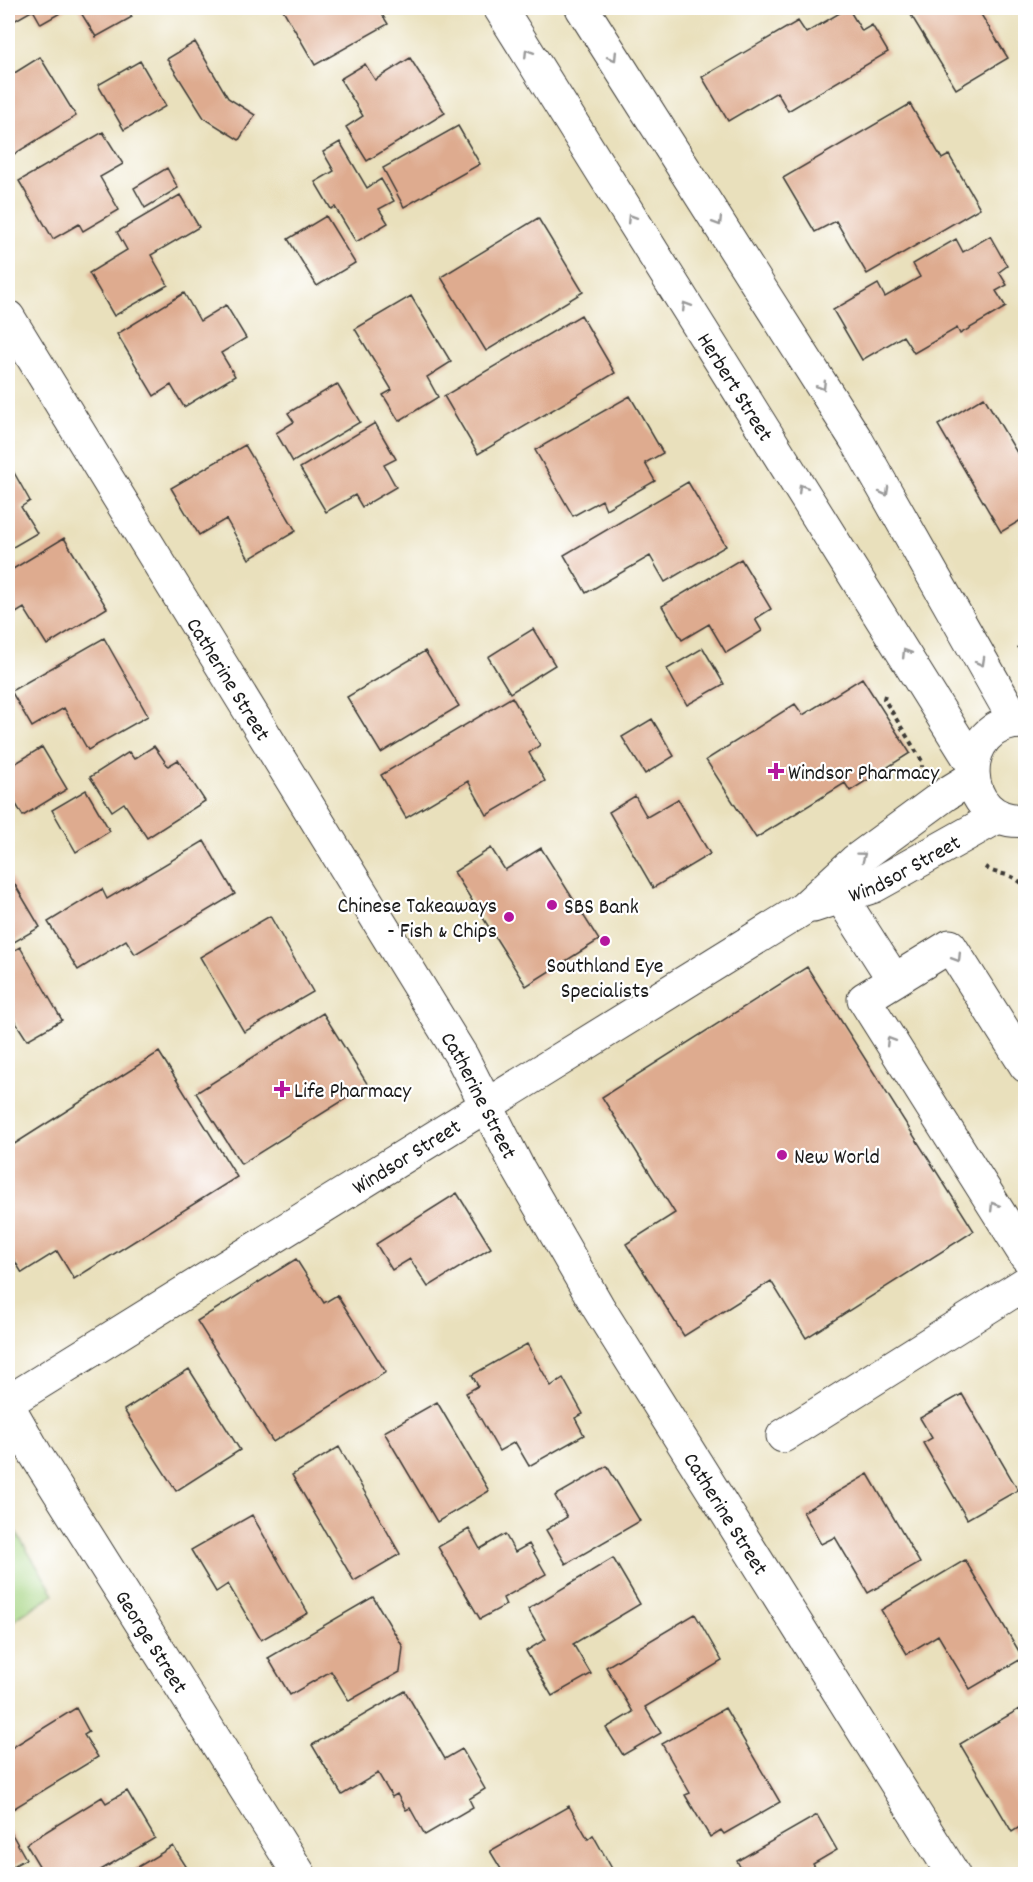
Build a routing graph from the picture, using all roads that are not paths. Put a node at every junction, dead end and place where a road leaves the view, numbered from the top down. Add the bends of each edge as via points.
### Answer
1 (582, 8) edge
2 (505, 9) edge
3 (8, 317) edge
4 (1021, 722) edge
5 (972, 770) junction
6 (1017, 823) edge
7 (841, 897) junction
8 (803, 909) junction
9 (894, 980) junction
10 (1026, 1066) edge
11 (487, 1106) junction
12 (1026, 1256) edge
13 (1026, 1283) edge
14 (8, 1404) edge
15 (783, 1436) dead end
16 (299, 1875) edge
17 (953, 1875) edge

1 -> 4 street via 856,441
5 -> 2 street, Herbert Street
3 - 11 street, Catherine Street via 462,1058
4 - 5 street, Windsor Street via 1000,726 987,735 977,748
5 - 6 street, Windsor Street via 981,801
8 -> 5 street, Windsor Street via 855,861
6 - 7 street, Windsor Street
7 - 8 street, Windsor Street
7 - 9 street
8 - 11 street, Windsor Street
9 -> 10 street via 950,946
12 -> 9 street via 864,999
11 - 14 street, Windsor Street
11 - 17 street, Catherine Street via 598,1307
13 - 15 street
14 - 16 street, George Street

